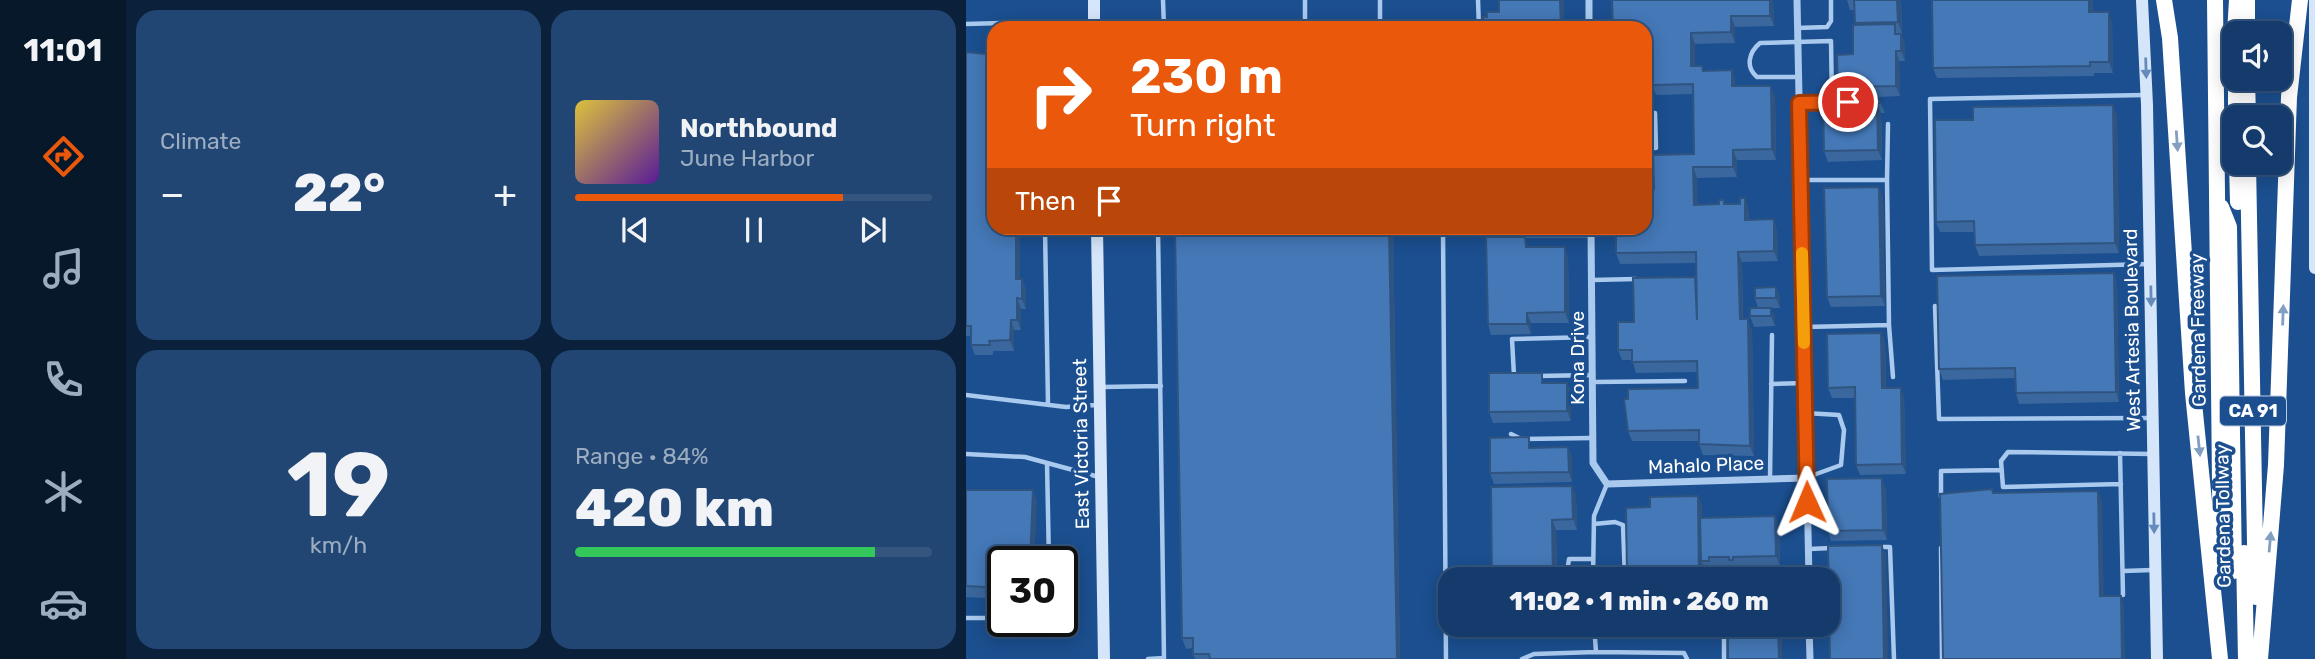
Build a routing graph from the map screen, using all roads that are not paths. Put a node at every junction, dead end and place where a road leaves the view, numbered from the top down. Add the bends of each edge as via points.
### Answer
1 (1094, 0) edge
2 (1163, 0) edge
3 (1305, 0) edge
4 (1380, 0) edge
5 (1478, 0) edge
6 (1589, 0) edge
7 (1797, 0) edge
8 (1831, 0) edge
9 (2142, 0) edge
10 (2164, 0) edge
11 (2215, 0) edge
12 (2237, 0) edge
13 (2247, 0) edge
14 (2300, 0) edge
15 (2315, 1) edge
16 (2315, 17) edge
17 (1094, 21) edge
18 (1164, 21) edge
19 (1305, 21) edge
20 (1380, 21) edge
21 (1479, 21) edge
22 (1590, 21) edge
23 (2236, 21) edge
24 (2247, 21) edge
25 (987, 23) edge
26 (966, 24) edge
27 (1797, 28) junction
28 (1798, 41) junction
29 (2314, 76) edge
30 (1798, 77) junction
31 (2147, 95) junction
32 (1832, 102) junction
33 (1843, 102) edge
34 (1799, 103) junction
35 (1652, 113) edge
36 (1888, 124) dead end
37 (1652, 148) edge
38 (2237, 175) edge
39 (2248, 175) edge
40 (1801, 180) junction
41 (1887, 180) junction
42 (2217, 198) junction
43 (1045, 235) edge
44 (1097, 235) edge
45 (1158, 235) edge
46 (1443, 235) edge
47 (1591, 235) edge
48 (2150, 264) junction
49 (2315, 268) edge
50 (1637, 279) edge
51 (1592, 280) junction
52 (1935, 306) edge
53 (1889, 326) junction
54 (1804, 327) junction
55 (1772, 335) dead end
56 (1592, 337) junction
57 (1893, 377) dead end
58 (1593, 379) junction
59 (1685, 381) dead end
60 (1805, 383) junction
61 (1772, 384) junction
62 (1161, 386) junction
63 (1099, 387) junction
64 (966, 395) edge
65 (1048, 404) junction
66 (1100, 405) junction
67 (1805, 413) junction
68 (2153, 418) junction
69 (1511, 434) edge
70 (1593, 438) junction
71 (2120, 453) junction
72 (966, 454) edge
73 (2153, 454) junction
74 (1047, 463) junction
75 (2002, 470) junction
76 (1101, 478) junction
77 (1807, 478) junction
78 (1770, 479) junction
79 (1606, 484) junction
80 (2121, 484) junction
81 (1941, 511) edge
82 (1594, 524) junction
83 (1941, 538) edge
84 (1049, 546) edge
85 (1867, 547) edge
86 (1843, 548) edge
87 (1808, 549) junction
88 (1593, 559) junction
89 (1568, 567) edge
90 (1593, 567) edge
91 (1625, 567) edge
92 (1809, 567) edge
93 (2155, 570) junction
94 (2123, 571) junction
95 (2123, 595) edge
96 (966, 618) edge
97 (987, 618) edge
98 (1595, 637) edge
99 (1724, 637) edge
100 (1809, 637) edge
101 (1596, 652) junction
102 (1104, 659) edge
103 (1148, 659) edge
104 (1165, 659) edge
105 (1446, 659) edge
106 (1522, 659) edge
107 (1687, 659) edge
108 (1724, 659) edge
109 (1810, 659) edge
110 (1894, 659) edge
111 (1942, 659) edge
112 (2157, 659) edge
113 (2221, 659) edge
114 (2235, 659) edge
115 (2246, 659) edge
116 (2259, 659) edge

1 - 17 main road
2 - 18 lane
3 - 19 lane
4 - 20 lane
5 - 21 lane
6 - 22 street
7 - 27 street
8 - 27 lane via 1827,27
9 -> 31 main road, West Artesia Boulevard
10 -> 113 highway via 2193,393
11 - 42 highway, Gardena Freeway / CA 91
12 - 23 highway
13 - 24 highway
116 -> 14 highway via 2276,465 2289,97
15 - 16 main road
16 - 29 main road
25 - 26 lane
27 - 28 street
28 - 30 street
28 - 30 lane via 1760,43 1752,50 1749,63 1757,77
28 - 32 lane via 1830,41
29 - 49 main road
30 - 34 street
31 - 48 main road, West Artesia Boulevard
31 - 48 lane via 1930,99 1932,270
32 - 33 lane
32 - 34 lane
34 - 40 street
35 - 37 lane via 1656,148
36 - 41 lane
38 - 115 highway, Gardena Tollway
39 - 116 highway, CA 91
40 - 41 lane
40 - 54 street
41 - 53 lane
42 - 113 highway, Gardena Freeway / CA 91
42 - 114 highway, Gardena Tollway via 2229,226
43 - 65 lane
44 - 63 main road, East Victoria Street
45 - 62 lane
46 - 105 lane
47 - 51 street, Kona Drive
48 -> 68 main road, West Artesia Boulevard
50 - 51 lane
51 - 56 street, Kona Drive
52 - 68 lane via 1939,419
53 - 54 lane
53 - 57 lane
54 - 60 street
55 - 61 lane
56 - 58 street, Kona Drive
56 - 58 lane via 1512,339 1513,376
58 - 59 lane
58 - 70 street, Kona Drive
60 - 61 lane
60 - 67 street
61 - 78 lane
62 - 63 lane
62 - 104 lane
63 - 66 main road, East Victoria Street
64 - 65 lane
65 - 66 lane
66 - 76 main road, East Victoria Street
67 - 77 street
67 - 77 lane via 1839,415 1844,430 1841,465
68 - 73 main road, West Artesia Boulevard
69 - 70 lane via 1521,439
70 - 79 street, Kona Drive via 1593,463
71 - 73 lane
71 - 75 lane via 2008,452 2001,461
71 - 80 lane
72 - 74 lane via 1025,457
73 -> 93 main road, West Artesia Boulevard
74 - 76 lane
74 - 84 lane
75 - 80 lane via 2003,487
75 - 81 lane via 1941,471
76 - 102 main road, East Victoria Street
77 - 78 street, Mahalo Place
77 - 87 street
78 - 79 street, Mahalo Place
79 - 82 lane
80 - 94 lane
82 - 88 lane
82 - 91 lane via 1623,525
83 - 111 lane
85 - 110 lane via 1890,547
86 - 87 lane
87 - 92 street
88 - 89 lane via 1569,559
88 - 90 lane
93 - 94 lane
93 - 112 main road, West Artesia Boulevard
94 - 95 lane
96 - 97 lane
98 - 101 lane
99 - 108 lane
100 - 109 street
101 - 106 lane via 1534,654
101 - 107 lane via 1684,653
103 - 104 lane

